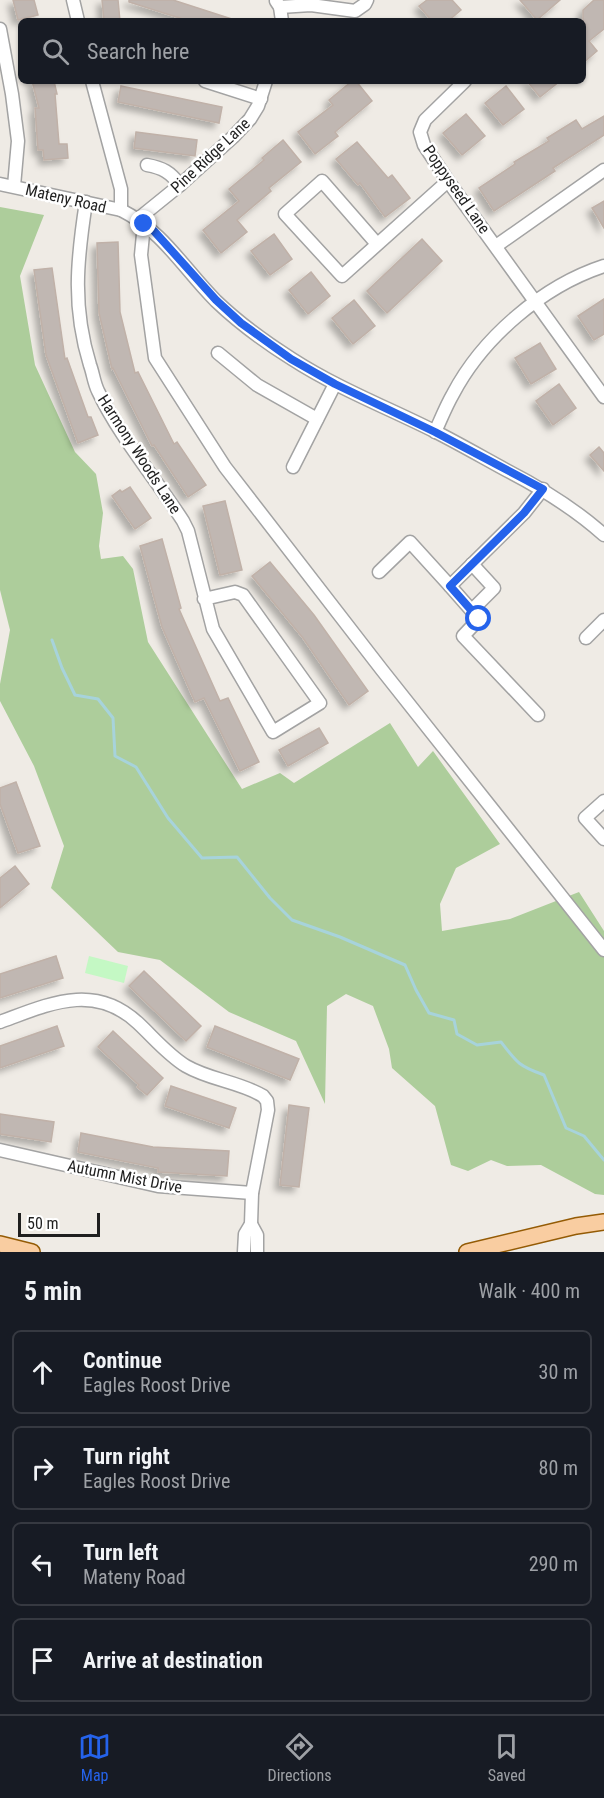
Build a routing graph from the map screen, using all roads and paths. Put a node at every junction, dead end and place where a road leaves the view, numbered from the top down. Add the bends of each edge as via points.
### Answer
1 (73, 0) edge
2 (367, 0) edge
3 (278, 3) edge
4 (331, 3) edge
5 (77, 18) edge
6 (281, 18) edge
7 (0, 29) edge
8 (93, 84) edge
9 (214, 84) edge
10 (265, 84) edge
11 (462, 84) edge
12 (261, 99) junction
13 (147, 165) dead end
14 (604, 170) edge
15 (448, 181) junction
16 (0, 184) edge
17 (180, 185) junction
18 (14, 186) junction
19 (86, 202) junction
20 (121, 210) junction
21 (141, 221) junction
22 (377, 244) junction
23 (496, 246) junction
24 (604, 266) edge
25 (535, 302) junction
26 (218, 353) dead end
27 (335, 384) junction
28 (604, 397) edge
29 (317, 419) junction
30 (435, 432) junction
31 (293, 467) dead end
32 (543, 489) junction
33 (604, 536) edge
34 (472, 564) junction
35 (379, 572) dead end
36 (450, 586) junction
37 (204, 598) junction
38 (471, 610) junction
39 (604, 620) edge
40 (586, 638) dead end
41 (538, 715) dead end
42 (604, 801) edge
43 (604, 838) edge
44 (604, 950) edge
45 (0, 1022) edge
46 (0, 1150) edge
47 (252, 1193) junction
48 (604, 1222) edge
49 (251, 1224) junction
50 (0, 1244) edge
51 (485, 1250) edge
52 (32, 1252) edge
53 (244, 1252) edge
54 (257, 1252) edge
55 (467, 1252) edge

1 - 5 street
2 - 4 street via 355,11
3 - 4 street
3 - 6 street
7 - 18 street via 18,141
8 - 20 street via 121,189
9 - 12 street
10 - 12 street, Pine Ridge Lane
11 - 15 street, Poppyseed Lane via 425,120 420,132
12 - 17 street, Pine Ridge Lane via 255,113
13 - 17 street via 172,174
14 - 23 street
15 - 22 street
15 - 23 street, Poppyseed Lane
16 - 18 street, Mateny Road
17 - 21 street, Pine Ridge Lane
18 - 19 street, Mateny Road
19 - 20 street, Mateny Road
19 - 37 street, Harmony Woods Lane via 77,272 83,342 98,390 188,531
20 - 21 street, Mateny Road
21 - 27 street, Mateny Road via 241,323
21 - 44 street via 141,255 155,358 225,467
22 - 22 street via 342,276 285,214 322,181
23 - 25 street, Poppyseed Lane
24 - 25 street
25 - 28 street, Poppyseed Lane
25 - 30 street via 506,326 476,360 453,393
26 - 29 street via 257,385
27 - 29 street
27 - 30 street, Mateny Road
29 - 31 street
30 - 32 street, Mateny Road
32 - 33 street, Mateny Road
32 - 34 street
34 - 36 street
34 - 38 street via 494,588
35 - 36 street via 410,542
36 - 38 street
37 - 37 street, Harmony Woods Lane via 213,629 273,732 320,703 243,595 235,592
38 - 41 street via 479,619 463,636
39 - 40 street
42 - 43 street via 585,818
45 - 47 street via 73,999 108,1003 130,1016 186,1066 263,1096 268,1110
46 - 47 street, Autumn Mist Drive via 158,1186
47 - 49 street
48 - 51 main road
49 - 53 street via 244,1234
49 - 54 street via 257,1236
50 - 52 main road
51 - 55 main road

